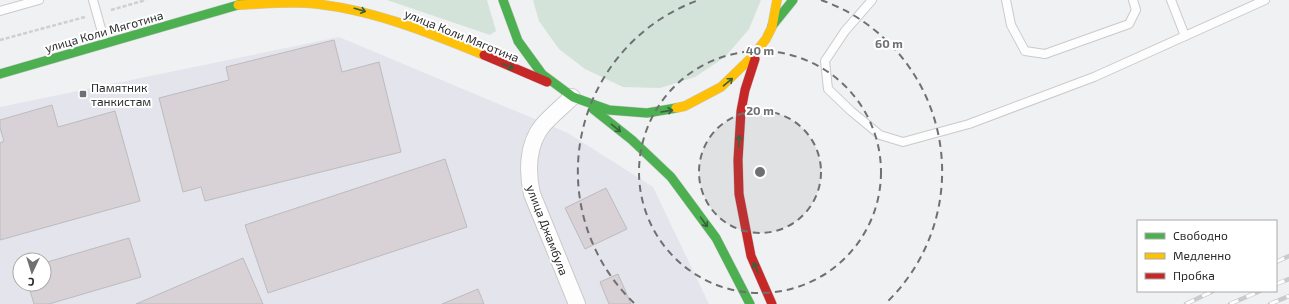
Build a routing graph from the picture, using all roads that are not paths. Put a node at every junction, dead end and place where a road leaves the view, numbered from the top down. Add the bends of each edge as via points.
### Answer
1 (39, 0) edge
2 (93, 0) edge
3 (251, 0) edge
4 (503, 0) edge
5 (777, 0) edge
6 (794, 0) edge
7 (872, 0) edge
8 (1006, 0) edge
9 (1133, 0) edge
10 (1171, 0) edge
11 (1265, 0) edge
12 (238, 5) junction
13 (0, 11) edge
14 (772, 26) junction
15 (1185, 36) junction
16 (105, 44) junction
17 (759, 48) junction
18 (0, 74) edge
19 (557, 87) junction
20 (579, 100) junction
21 (577, 304) edge
22 (750, 304) edge
23 (772, 304) edge

1 - 13 lane
2 - 16 lane
3 - 12 main road, улица Коли Мяготина
4 - 19 main road via 514,34 525,54 539,72
5 - 14 main road
6 - 14 main road
7 - 15 lane via 825,61 828,90 880,135 903,142 976,121 1094,77
8 - 9 lane via 1011,25 1025,51 1045,54 1129,24 1136,10
10 - 15 lane
11 - 15 lane
12 - 16 main road, улица Коли Мяготина
12 -> 19 main road, улица Коли Мяготина via 305,4 354,9 469,50
14 - 17 main road
16 - 18 main road, улица Коли Мяготина
20 -> 17 main road via 613,112 669,112 696,103 720,89 741,71
23 -> 17 main road via 751,256 739,194 741,111
19 - 20 main road
20 - 21 street, улица Джамбула via 542,126 530,153 528,180
20 -> 22 main road via 632,140 671,177 716,238

